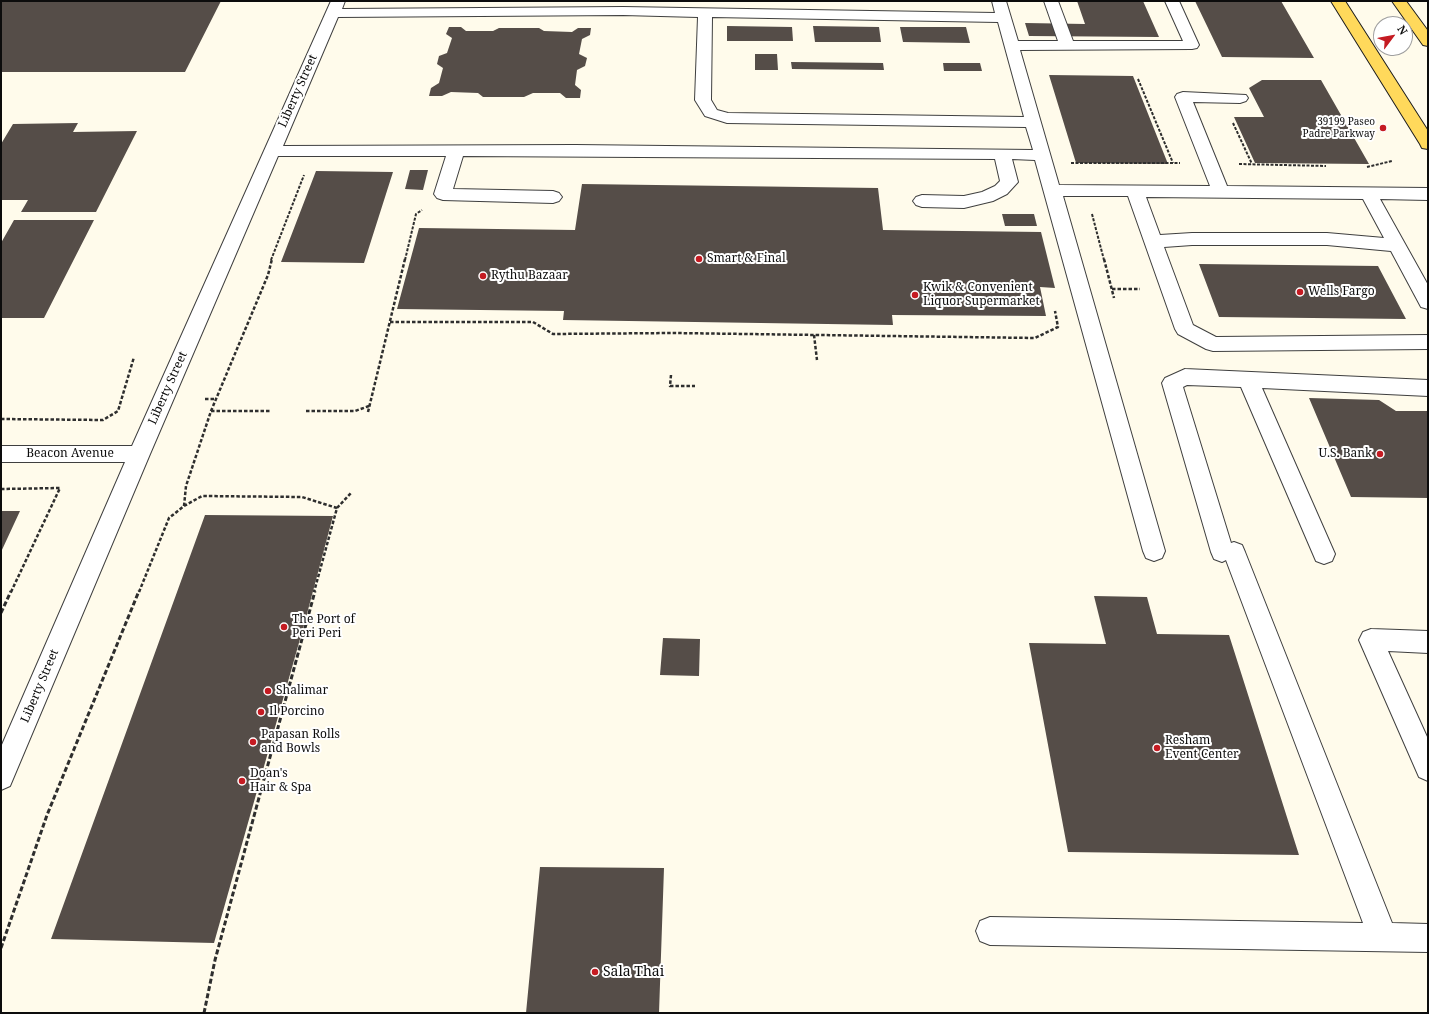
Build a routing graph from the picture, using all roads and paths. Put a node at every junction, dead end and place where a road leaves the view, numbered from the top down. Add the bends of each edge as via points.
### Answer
1 (1051, 1) edge
2 (1172, 1) edge
3 (1338, 1) edge
4 (1399, 1) edge
5 (335, 7) edge
6 (1002, 9) edge
7 (705, 13) junction
8 (1428, 42) edge
9 (1011, 46) junction
10 (1067, 46) junction
11 (1138, 79) dead end
12 (1240, 98) dead end
13 (1033, 122) junction
14 (1233, 123) dead end
15 (1428, 144) edge
16 (272, 151) junction
17 (456, 151) junction
18 (1002, 154) junction
19 (1042, 155) junction
20 (1067, 161) dead end
21 (1392, 161) dead end
22 (1173, 163) junction
23 (1181, 163) dead end
24 (1237, 164) dead end
25 (1252, 164) junction
26 (1332, 166) dead end
27 (1361, 166) dead end
28 (304, 173) dead end
29 (1052, 190) junction
30 (1135, 191) junction
31 (1221, 192) junction
32 (1368, 193) junction
33 (1428, 194) edge
34 (553, 197) dead end
35 (922, 201) dead end
36 (416, 214) dead end
37 (1154, 242) junction
38 (1397, 246) junction
39 (1112, 289) dead end
40 (1145, 289) dead end
41 (1428, 302) edge
42 (390, 322) junction
43 (1058, 327) dead end
44 (814, 334) junction
45 (1428, 342) edge
46 (134, 357) dead end
47 (817, 360) dead end
48 (671, 375) dead end
49 (1248, 380) junction
50 (695, 386) dead end
51 (1428, 388) edge
52 (206, 399) dead end
53 (216, 399) junction
54 (369, 406) junction
55 (270, 410) dead end
56 (306, 411) dead end
57 (211, 412) junction
58 (368, 412) dead end
59 (1, 420) edge
60 (1, 454) edge
61 (139, 454) junction
62 (1, 489) edge
63 (351, 493) dead end
64 (184, 506) junction
65 (337, 508) junction
66 (1154, 551) dead end
67 (1324, 554) dead end
68 (1, 613) edge
69 (1428, 642) edge
70 (1428, 768) edge
71 (1, 776) edge
72 (990, 930) dead end
73 (1383, 937) junction
74 (1428, 938) edge
75 (1, 948) edge
76 (204, 1013) edge

1 - 10 street
2 - 10 street via 1192,45
3 - 15 main road
4 - 8 main road
5 - 7 street
5 - 16 street, Liberty Street
6 - 7 street
6 - 9 street
7 - 13 street via 704,100 712,114 728,118
9 - 10 street
9 - 13 street
11 - 22 path
12 - 31 street via 1183,97
13 - 19 street
14 - 25 path
16 - 17 street
16 - 61 street, Liberty Street
17 - 18 street
17 - 34 street via 443,194
18 - 19 street
18 - 35 street via 1009,182 1001,190 986,197 964,202
19 - 29 street
20 - 22 path via 1081,164
21 - 27 path via 1368,167
22 - 23 path
24 - 25 path
25 - 26 path
28 - 53 path via 268,275
29 - 30 street
29 - 66 street
30 - 31 street
30 - 37 street
31 - 32 street
32 - 33 street
32 - 38 street
36 - 42 path
37 - 38 street via 1192,239 1327,239
37 - 45 street via 1185,329 1213,344
38 - 41 street
39 - 40 path
42 - 44 path via 533,322 553,334
42 - 54 path
43 - 44 path via 1035,338
44 - 47 path
46 - 59 path via 118,411 102,420
48 - 50 path via 670,386
49 - 51 street
49 - 67 street
49 - 73 street via 1185,377 1172,383 1228,552
52 - 53 path
53 - 57 path
54 - 56 path via 354,411
54 - 58 path
55 - 57 path
57 - 64 path via 186,486
60 - 61 street, Beacon Avenue
61 - 71 street, Liberty Street
62 - 68 path via 60,488
63 - 65 path
64 - 65 path via 202,496 302,497
64 - 75 path via 169,518 142,581 47,815
65 - 76 path via 217,952
69 - 70 street via 1371,640
72 - 73 street
73 - 74 street

